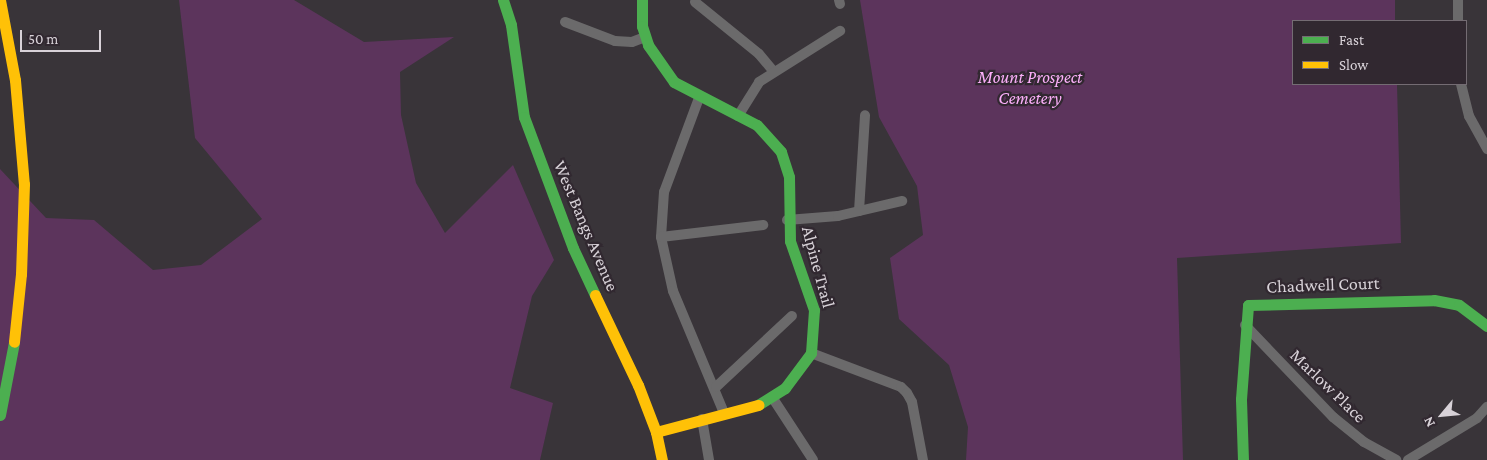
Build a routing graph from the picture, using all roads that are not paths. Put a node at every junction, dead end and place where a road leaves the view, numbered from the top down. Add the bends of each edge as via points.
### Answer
1 (0, 0) edge
2 (642, 0) edge
3 (1458, 0) edge
4 (506, 2) edge
5 (695, 2) dead end
6 (1458, 20) edge
7 (565, 22) dead end
8 (840, 31) dead end
9 (645, 37) junction
10 (774, 72) junction
11 (1461, 85) edge
12 (699, 98) junction
13 (738, 116) junction
14 (865, 116) dead end
15 (1487, 149) edge
16 (902, 201) dead end
17 (859, 211) junction
18 (787, 220) junction
19 (763, 225) dead end
20 (661, 236) junction
21 (792, 316) dead end
22 (1245, 326) junction
23 (1487, 326) edge
24 (811, 353) junction
25 (716, 387) junction
26 (772, 397) junction
27 (1487, 407) edge
28 (724, 413) junction
29 (0, 415) edge
30 (702, 419) junction
31 (656, 432) junction
32 (662, 460) edge
33 (709, 460) edge
34 (813, 460) edge
35 (923, 460) edge
36 (1243, 460) edge
37 (1396, 460) edge
38 (1408, 460) edge

1 - 29 street via 16,80 24,184 22,274
2 - 9 street, Alpine Trail
3 - 6 street
4 - 31 street, West Bangs Avenue via 524,118 540,164 573,248 638,385
5 - 10 street via 759,54
7 - 9 street via 615,41 632,42
8 - 10 street
9 - 12 street, Alpine Trail via 660,66 674,82
10 - 13 street via 752,90
11 - 15 street via 1470,116
12 - 13 street, Alpine Trail
12 - 20 street via 664,192
13 - 18 street, Alpine Trail via 757,125 781,152 789,177
14 - 17 street
16 - 17 street, Alpine Trail
17 - 18 street, Alpine Trail via 822,219
18 - 24 street, Alpine Trail via 791,248 813,302
19 - 20 street
20 - 25 street via 673,292
21 - 25 street
22 - 23 street, Chadwell Court via 1248,305 1434,300 1459,304
22 - 36 street, Chadwell Court via 1241,399
22 - 37 street, Marlow Place via 1333,417 1364,442
24 - 26 street via 785,388
24 - 35 street via 901,387 912,402
25 - 28 street
26 - 28 street via 744,410
26 - 34 street
27 - 38 street via 1477,418
28 - 30 street
30 - 31 street
30 - 33 street
31 - 32 street, West Bangs Avenue

